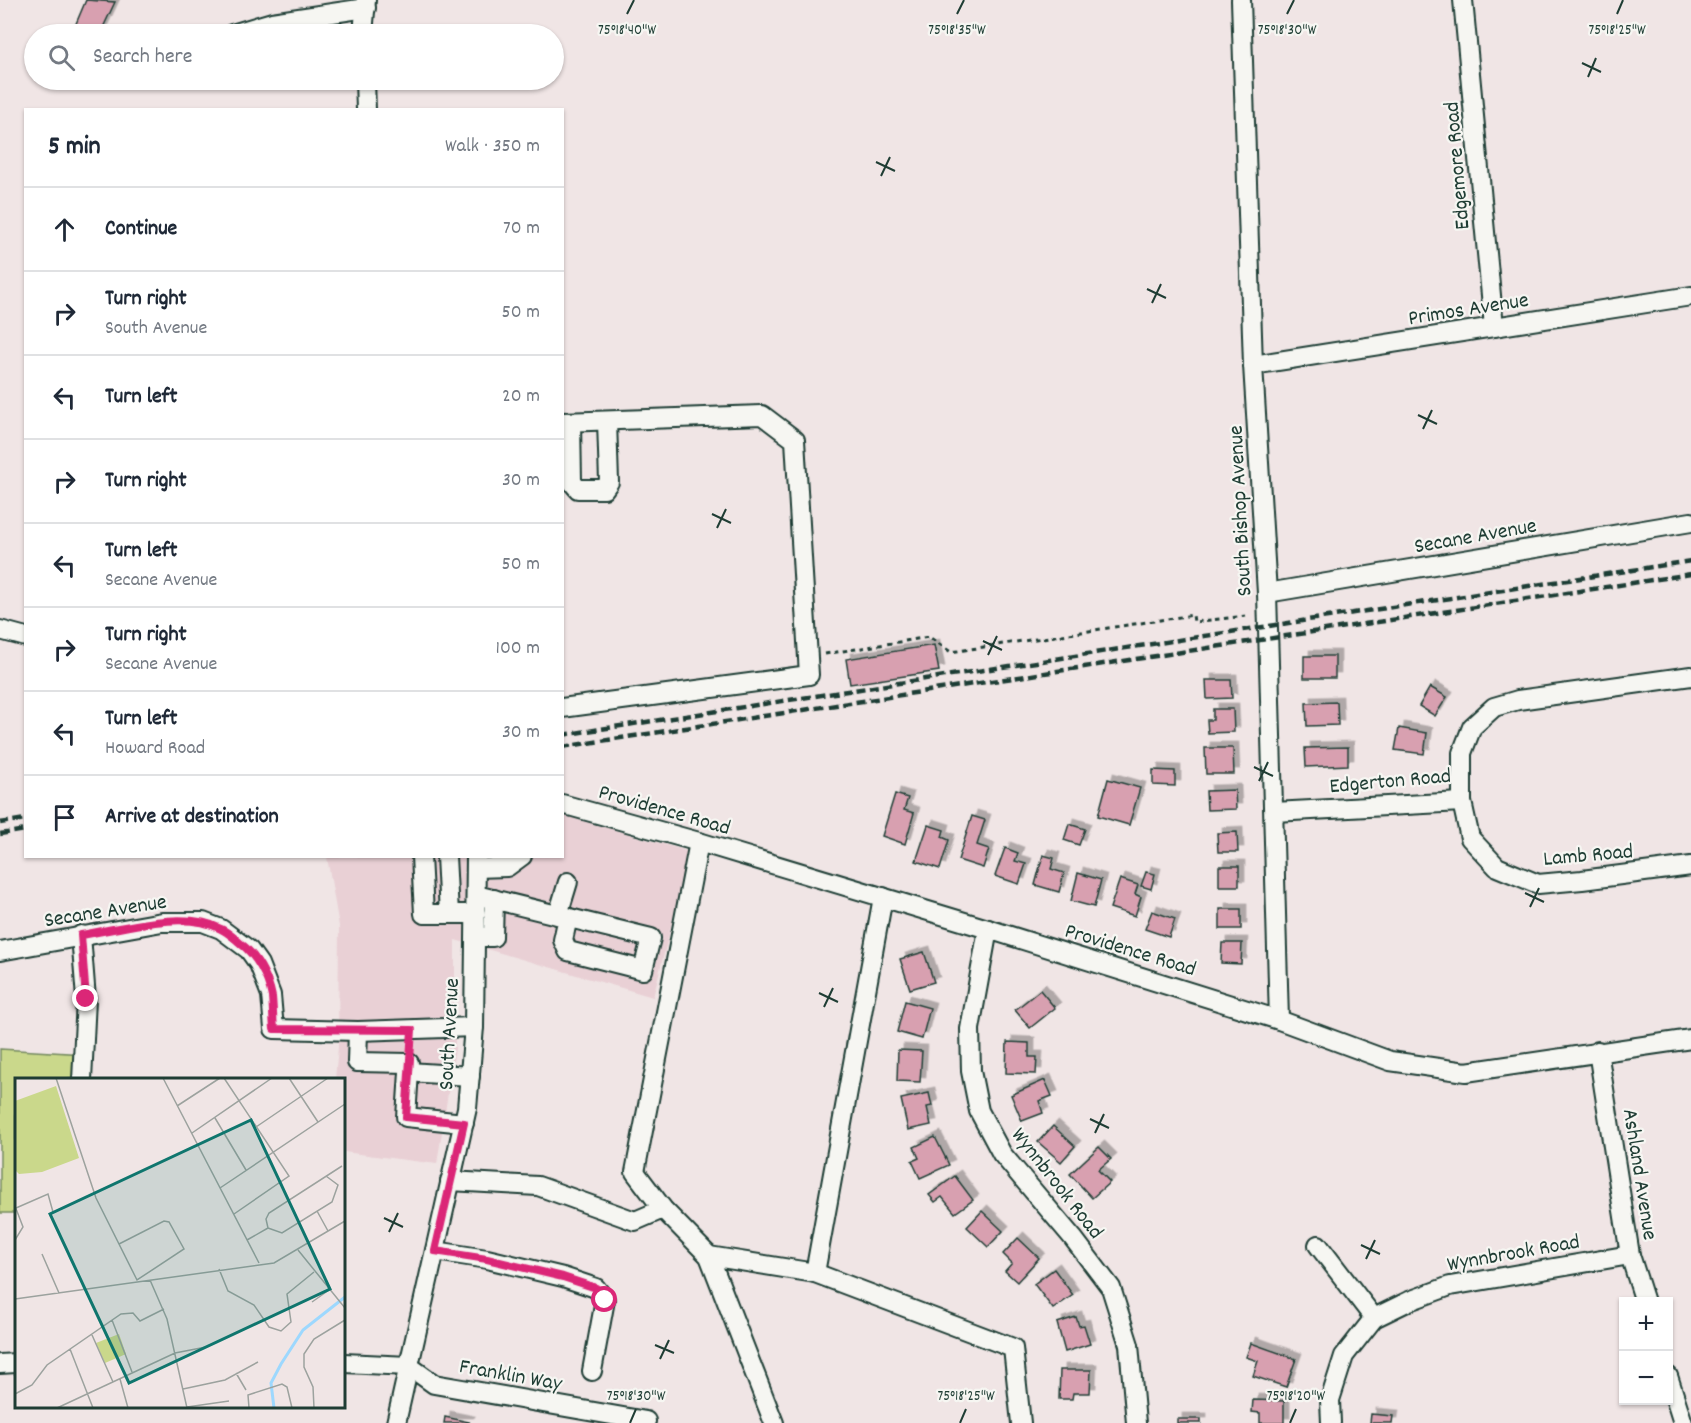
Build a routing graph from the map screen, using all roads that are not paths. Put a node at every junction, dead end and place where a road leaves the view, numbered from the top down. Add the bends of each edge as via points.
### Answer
1 (1241, 0) edge
2 (1463, 0) edge
3 (366, 4) edge
4 (265, 24) edge
5 (364, 24) edge
6 (365, 90) edge
7 (366, 108) edge
8 (1691, 296) edge
9 (1494, 327) junction
10 (1253, 366) junction
11 (607, 421) junction
12 (567, 422) edge
13 (1691, 522) edge
14 (1267, 593) junction
15 (0, 630) edge
16 (24, 636) edge
17 (1691, 676) edge
18 (564, 708) edge
19 (1462, 802) junction
20 (564, 805) edge
21 (1274, 812) junction
22 (699, 842) junction
23 (421, 858) edge
24 (446, 858) edge
25 (519, 858) edge
26 (476, 862) edge
27 (1691, 866) edge
28 (568, 882) dead end
29 (476, 895) junction
30 (883, 897) junction
31 (494, 899) junction
32 (449, 914) junction
33 (476, 914) junction
34 (563, 916) junction
35 (988, 929) junction
36 (81, 935) junction
37 (476, 937) junction
38 (0, 951) edge
39 (1279, 1020) junction
40 (474, 1027) junction
41 (412, 1030) junction
42 (358, 1031) junction
43 (1691, 1039) edge
44 (1598, 1052) junction
45 (409, 1068) junction
46 (470, 1076) junction
47 (82, 1078) edge
48 (464, 1123) junction
49 (450, 1181) junction
50 (663, 1209) junction
51 (1318, 1245) dead end
52 (435, 1251) junction
53 (1630, 1255) junction
54 (709, 1256) junction
55 (814, 1273) junction
56 (1643, 1297) edge
57 (1374, 1318) junction
58 (15, 1363) edge
59 (0, 1364) edge
60 (345, 1364) edge
61 (409, 1366) junction
62 (592, 1371) dead end
63 (1673, 1392) edge
64 (646, 1421) dead end
65 (396, 1423) edge
66 (774, 1423) edge
67 (1021, 1423) edge
68 (1132, 1423) edge
69 (1331, 1423) edge
70 (1683, 1423) edge

1 - 10 street, South Bishop Avenue
2 - 9 street, Edgemore Road
3 - 4 street
3 - 5 street
6 - 7 street
8 - 9 street, Primos Avenue
9 - 10 street, Primos Avenue
10 - 14 street, South Bishop Avenue
11 - 12 street
11 - 12 street via 609,482 604,489 578,489 572,482
11 - 18 street via 762,416 795,440 809,675
13 - 14 street, Secane Avenue
14 - 21 street, South Bishop Avenue
15 - 16 street
17 - 19 street, Edgerton Road via 1518,700 1494,707 1472,727 1462,753
19 - 21 street, Edgerton Road
19 - 27 street, Lamb Road via 1470,838 1497,867 1538,884
20 - 22 street, Providence Road
21 - 39 street, South Bishop Avenue
22 - 30 street, Providence Road
22 - 50 street via 635,1172
23 - 32 street via 424,914
24 - 32 street
25 - 26 street via 507,867
26 - 29 street, South Avenue
28 - 34 street
29 - 31 street
29 - 33 street, South Avenue
30 - 35 street, Providence Road
30 - 55 street
31 - 34 street
31 - 37 street via 493,937
32 - 33 street
33 - 37 street, South Avenue
34 - 34 street via 651,938 643,970 568,951 563,940
35 - 39 street, Providence Road
35 - 68 street, Wynnbrook Road via 970,1029 971,1071 979,1111 1002,1154 1111,1288 1129,1345
36 - 38 street, Secane Avenue
36 - 42 street, Secane Avenue via 162,922 203,922 243,945 259,964 272,995 274,1029
36 - 47 street via 86,999
37 - 40 street, South Avenue
39 - 44 street, Providence Road via 1390,1061 1466,1072
40 - 41 street, Secane Avenue
40 - 46 street, South Avenue
41 - 42 street, Secane Avenue
41 - 45 street
42 - 45 street via 357,1062
43 - 44 street, Providence Road
44 - 53 street, Ashland Avenue
45 - 46 street
45 - 48 street via 406,1117
46 - 48 street, South Avenue
48 - 49 street, South Avenue
49 - 50 street via 538,1186 635,1221
49 - 52 street, South Avenue
50 - 54 street
51 - 57 street
52 - 61 street, South Avenue
52 - 62 street via 487,1259 596,1288 605,1300
53 - 56 street, Ashland Avenue
53 - 57 street, Wynnbrook Road via 1450,1286
54 - 55 street
54 - 66 street
55 - 67 street via 1013,1348
57 - 69 street, Wynnbrook Road via 1344,1356 1330,1400
58 - 59 street
60 - 61 street
61 - 64 street, Franklin Way via 434,1384
61 - 65 street, South Avenue
63 - 70 street

